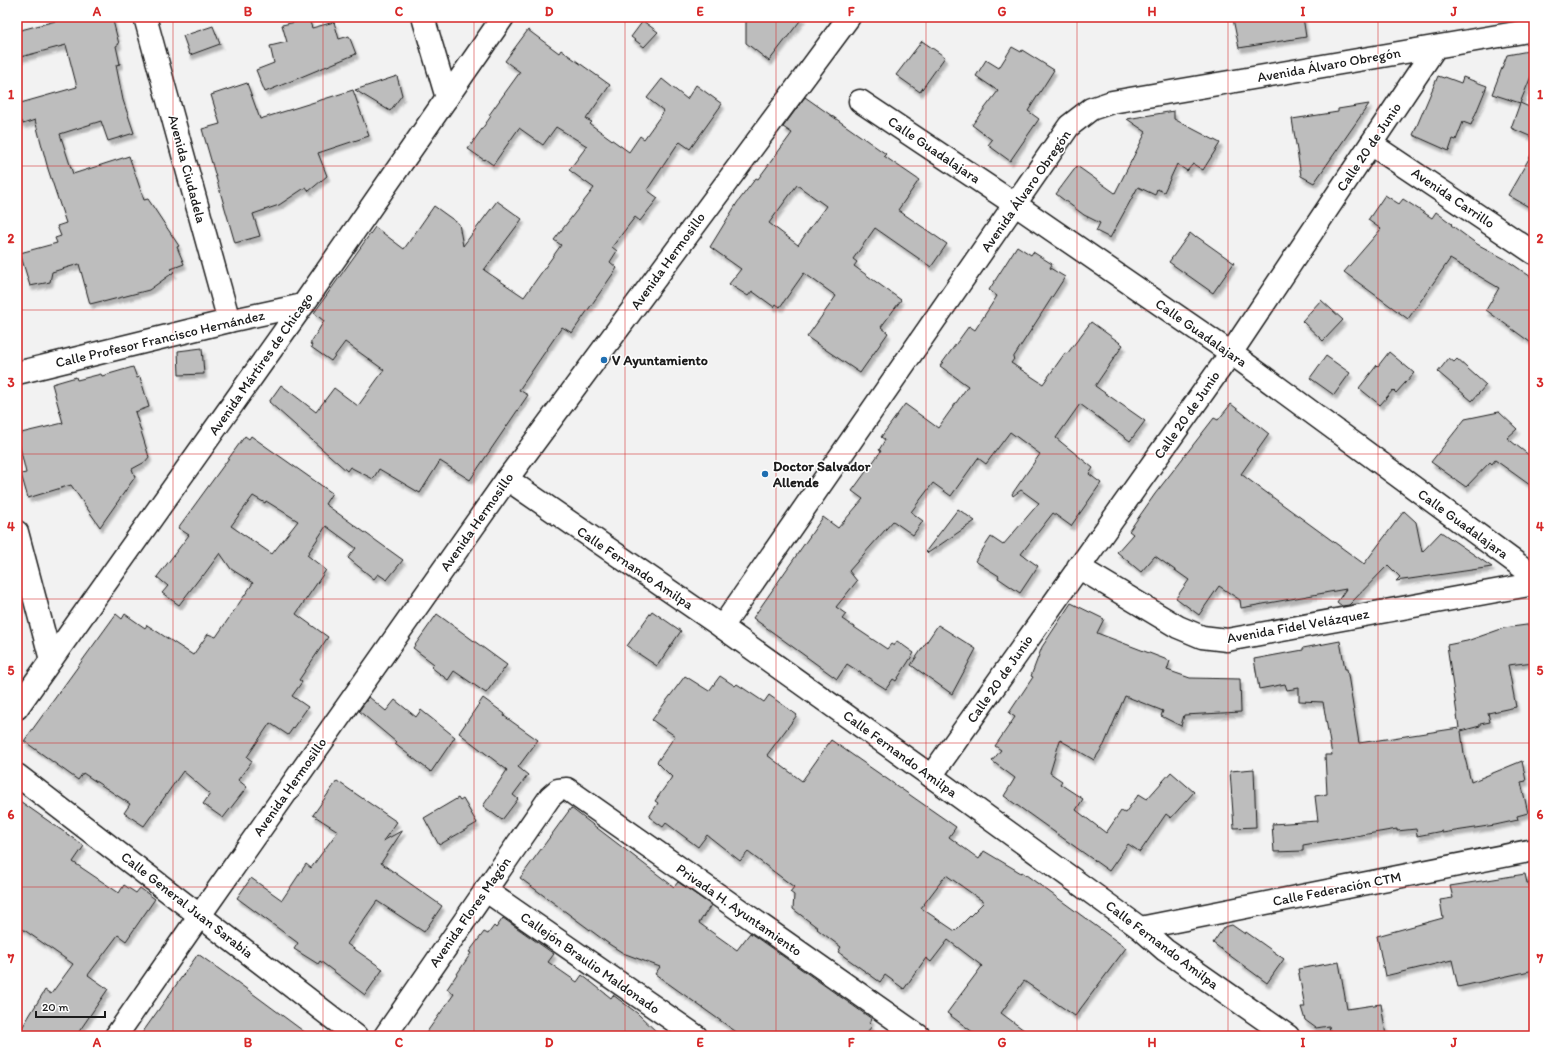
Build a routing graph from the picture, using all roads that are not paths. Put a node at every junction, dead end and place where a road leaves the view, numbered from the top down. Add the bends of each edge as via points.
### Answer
1 (145, 17) edge
2 (423, 17) edge
3 (502, 17) edge
4 (849, 17) edge
5 (1534, 30) edge
6 (1435, 48) junction
7 (447, 98) junction
8 (860, 101) dead end
9 (1371, 144) junction
10 (1016, 205) junction
11 (1534, 253) edge
12 (303, 305) junction
13 (229, 322) junction
14 (1231, 353) junction
15 (17, 373) edge
16 (507, 479) junction
17 (17, 532) edge
18 (1078, 568) junction
19 (1534, 576) edge
20 (1534, 584) edge
21 (722, 627) junction
22 (51, 660) junction
23 (17, 708) edge
24 (17, 775) edge
25 (931, 776) junction
26 (558, 790) joint
27 (1534, 850) edge
28 (485, 890) junction
29 (200, 915) junction
30 (1140, 928) junction
31 (116, 1036) edge
32 (356, 1036) edge
33 (385, 1036) edge
34 (696, 1036) edge
35 (919, 1036) edge
36 (1288, 1036) edge

1 - 13 street, Avenida Ciudadela
2 - 7 street
3 - 7 street, Avenida Mártires de Chicago
4 - 16 street, Avenida Hermosillo
5 - 6 street, Avenida Álvaro Obregón
6 - 9 street, Calle 20 de Junio
6 - 10 street, Avenida Álvaro Obregón via 1112,102 1091,109 1069,126
7 - 12 street, Avenida Mártires de Chicago
8 - 10 street, Calle Guadalajara
9 - 11 street, Avenida Carrillo
9 - 14 street, Calle 20 de Junio
10 - 14 street, Calle Guadalajara
10 - 21 street, Avenida Álvaro Obregón
12 - 13 street, Calle Profesor Francisco Hernández
12 - 22 street, Avenida Mártires de Chicago
13 - 15 street, Calle Profesor Francisco Hernández
14 - 18 street, Calle 20 de Junio
14 - 19 street, Calle Guadalajara
16 - 21 street, Calle Fernando Amilpa
16 - 29 street, Avenida Hermosillo
17 - 22 street
18 - 20 street, Avenida Fidel Velázquez via 1178,627 1202,637 1227,640
18 - 25 street, Calle 20 de Junio
21 - 25 street, Calle Fernando Amilpa
22 - 23 street, Avenida Mártires de Chicago
24 - 29 street, Calle General Juan Sarabia
25 - 30 street, Calle Fernando Amilpa
26 - 28 street, Avenida Flores Magón via 550,796
26 - 35 street, Privada H. Ayuntamiento via 567,789
27 - 30 street, Calle Federación CTM
28 - 33 street, Avenida Flores Magón
28 - 34 street, Callejón Braulio Maldonado
29 - 31 street, Avenida Hermosillo
29 - 32 street, Calle General Juan Sarabia
30 - 36 street, Calle Fernando Amilpa via 1165,950

